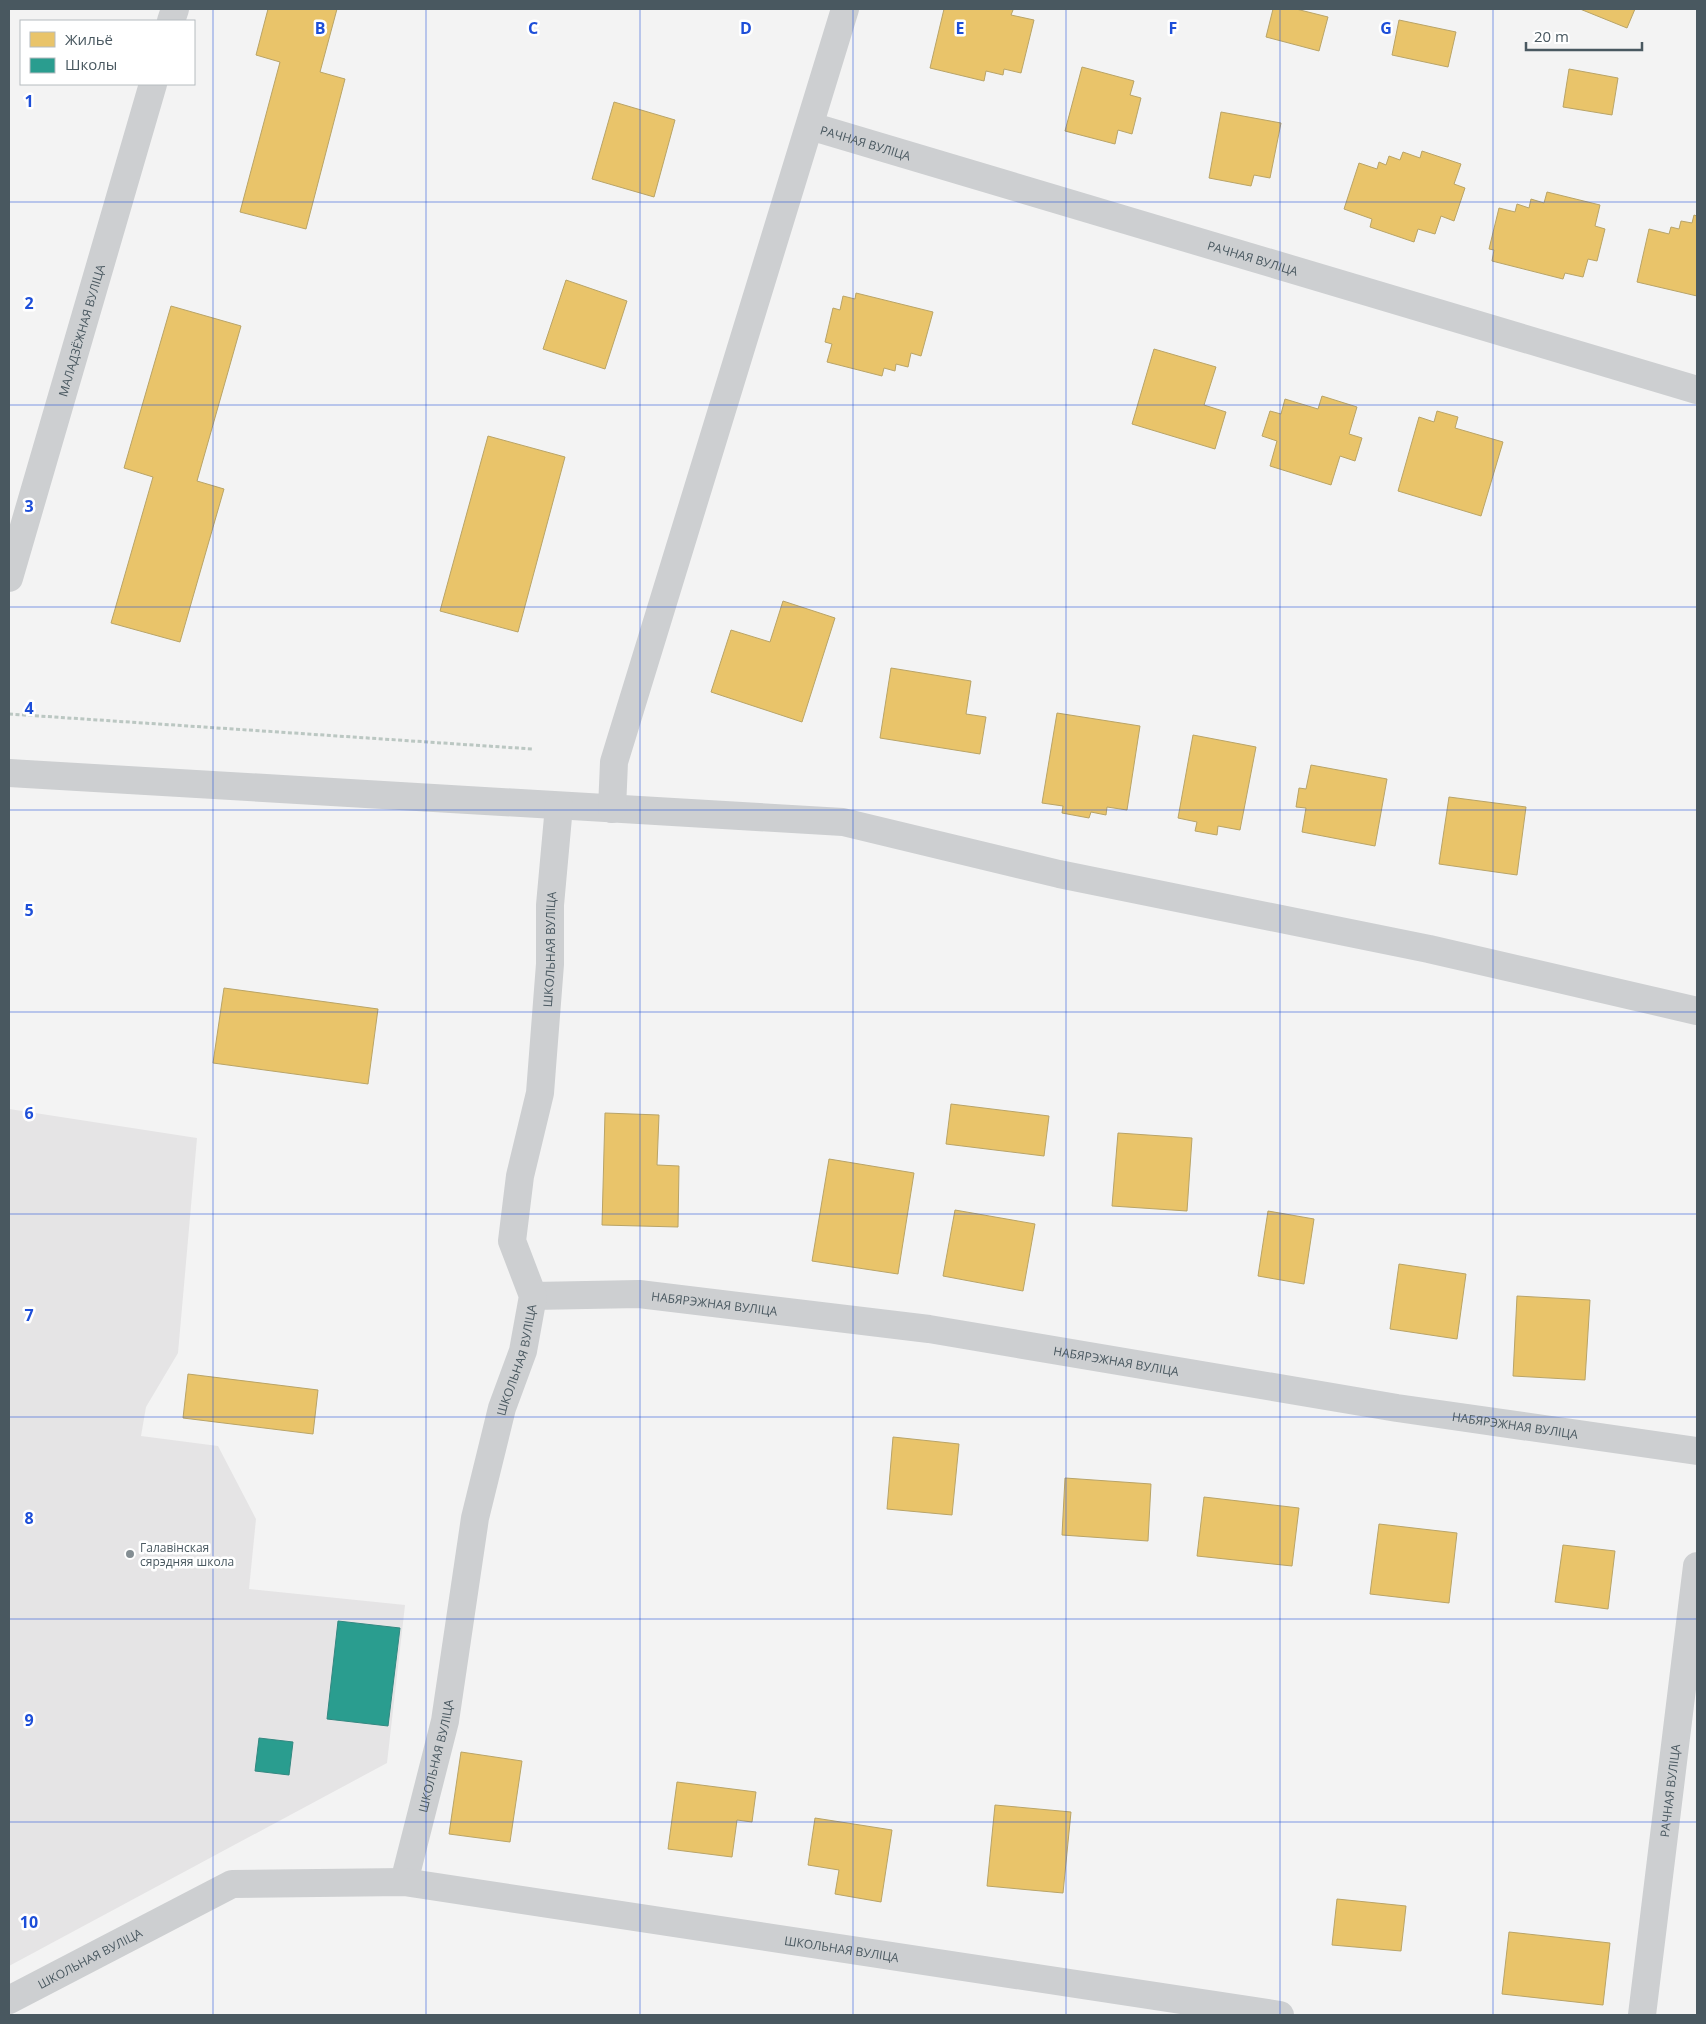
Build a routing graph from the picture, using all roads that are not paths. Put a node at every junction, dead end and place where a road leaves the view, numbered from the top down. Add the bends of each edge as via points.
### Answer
1 (845, 9) edge
2 (153, 85) edge
3 (810, 126) junction
4 (1697, 390) edge
5 (9, 578) edge
6 (9, 773) edge
7 (559, 806) junction
8 (612, 809) junction
9 (1697, 1011) edge
10 (533, 1296) junction
11 (1697, 1451) edge
12 (1697, 1566) edge
13 (404, 1882) junction
14 (9, 2000) edge
15 (1280, 2015) edge
16 (1642, 2015) edge

1 - 3 street
2 - 5 street, МАЛАДЗЁЖНАЯ ВУЛІЦА
3 - 4 street, РАЧНАЯ ВУЛІЦА
3 - 8 street via 614,762
6 - 7 street
7 - 8 street
7 - 10 street, ШКОЛЬНАЯ ВУЛІЦА via 540,1093 520,1176 512,1241
8 - 9 street via 843,822 1059,874 1429,949
10 - 11 street, НАБЯРЭЖНАЯ ВУЛІЦА via 639,1294 929,1329 1397,1408
10 - 13 street, ШКОЛЬНАЯ ВУЛІЦА via 523,1350 502,1408 475,1518 445,1721
12 - 16 street, РАЧНАЯ ВУЛІЦА
13 - 14 street, ШКОЛЬНАЯ ВУЛІЦА via 232,1884
13 - 15 street, ШКОЛЬНАЯ ВУЛІЦА

